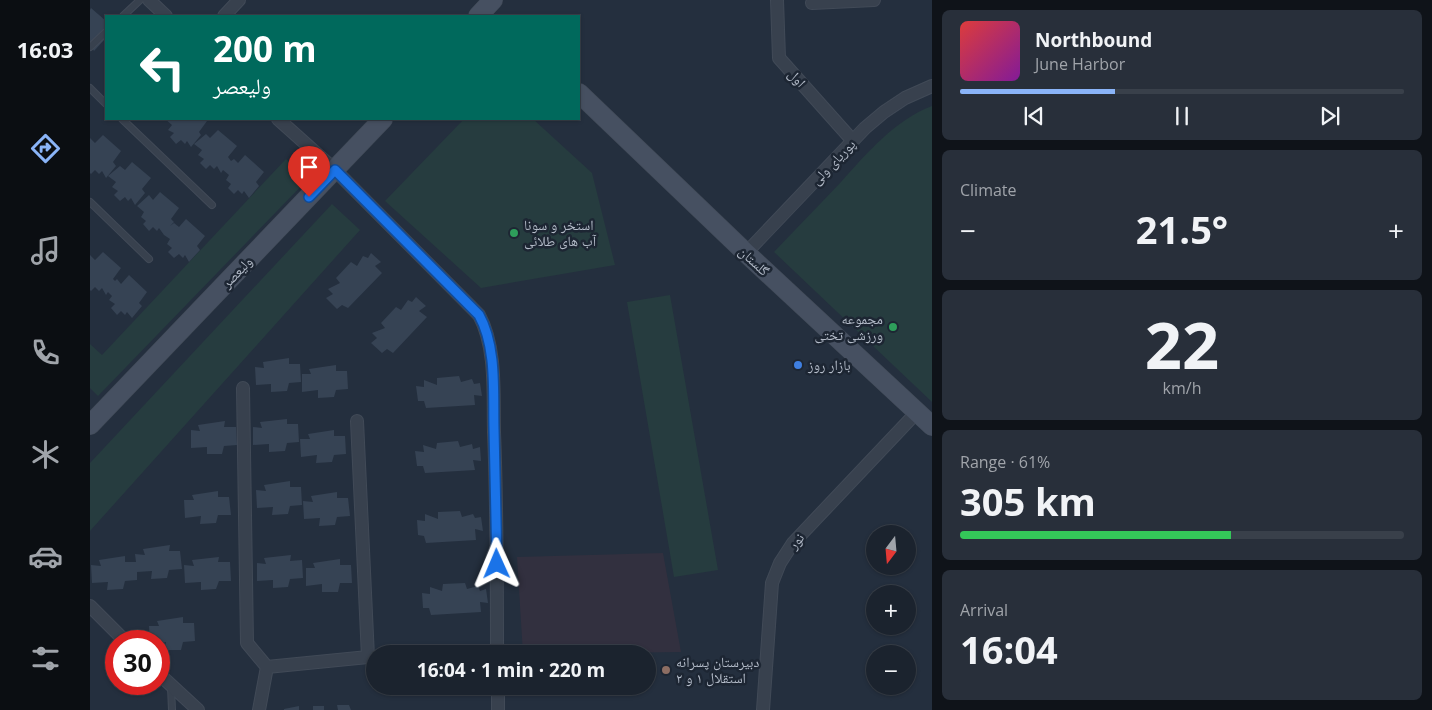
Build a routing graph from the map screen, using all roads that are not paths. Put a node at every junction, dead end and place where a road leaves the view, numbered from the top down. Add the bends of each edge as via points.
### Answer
1 (140, 0) edge
2 (239, 0) edge
3 (777, 0) edge
4 (874, 0) edge
5 (153, 2) edge
6 (812, 3) dead end
7 (124, 15) edge
8 (165, 15) edge
9 (225, 15) edge
10 (105, 33) edge
11 (90, 47) edge
12 (932, 86) edge
13 (90, 88) edge
14 (580, 94) edge
15 (105, 103) edge
16 (123, 120) edge
17 (279, 120) edge
18 (382, 120) edge
19 (853, 141) junction
20 (335, 170) junction
21 (90, 202) edge
22 (212, 205) dead end
23 (746, 253) junction
24 (149, 259) dead end
25 (243, 388) dead end
26 (917, 412) junction
27 (93, 416) edge
28 (357, 421) dead end
29 (932, 426) edge
30 (90, 606) edge
31 (114, 630) edge
32 (497, 645) edge
33 (267, 666) junction
34 (171, 687) joint
35 (498, 695) edge
36 (172, 710) edge
37 (198, 710) edge
38 (259, 710) edge
39 (498, 710) edge
40 (763, 710) edge

1 - 7 lane
2 - 9 street
3 - 19 street, اول via 779,58
4 - 6 street
5 - 8 street
10 - 11 lane
12 - 19 street, پوریای ولی via 884,112
13 - 15 lane
14 - 23 street, گلستان
16 - 22 lane
17 - 20 street
18 - 20 street, ولیعصر
19 - 23 street, پوریای ولی
20 - 27 street, ولیعصر
20 - 32 street via 479,315 485,328 492,366
21 - 24 lane
23 - 26 street, گلستان
25 - 33 street via 247,644
26 - 29 street, گلستان
26 - 40 street, نور via 793,543 780,563 772,583
28 - 33 street via 368,657
30 - 31 street
33 - 38 street
34 - 36 lane
34 - 37 street
35 - 39 street

